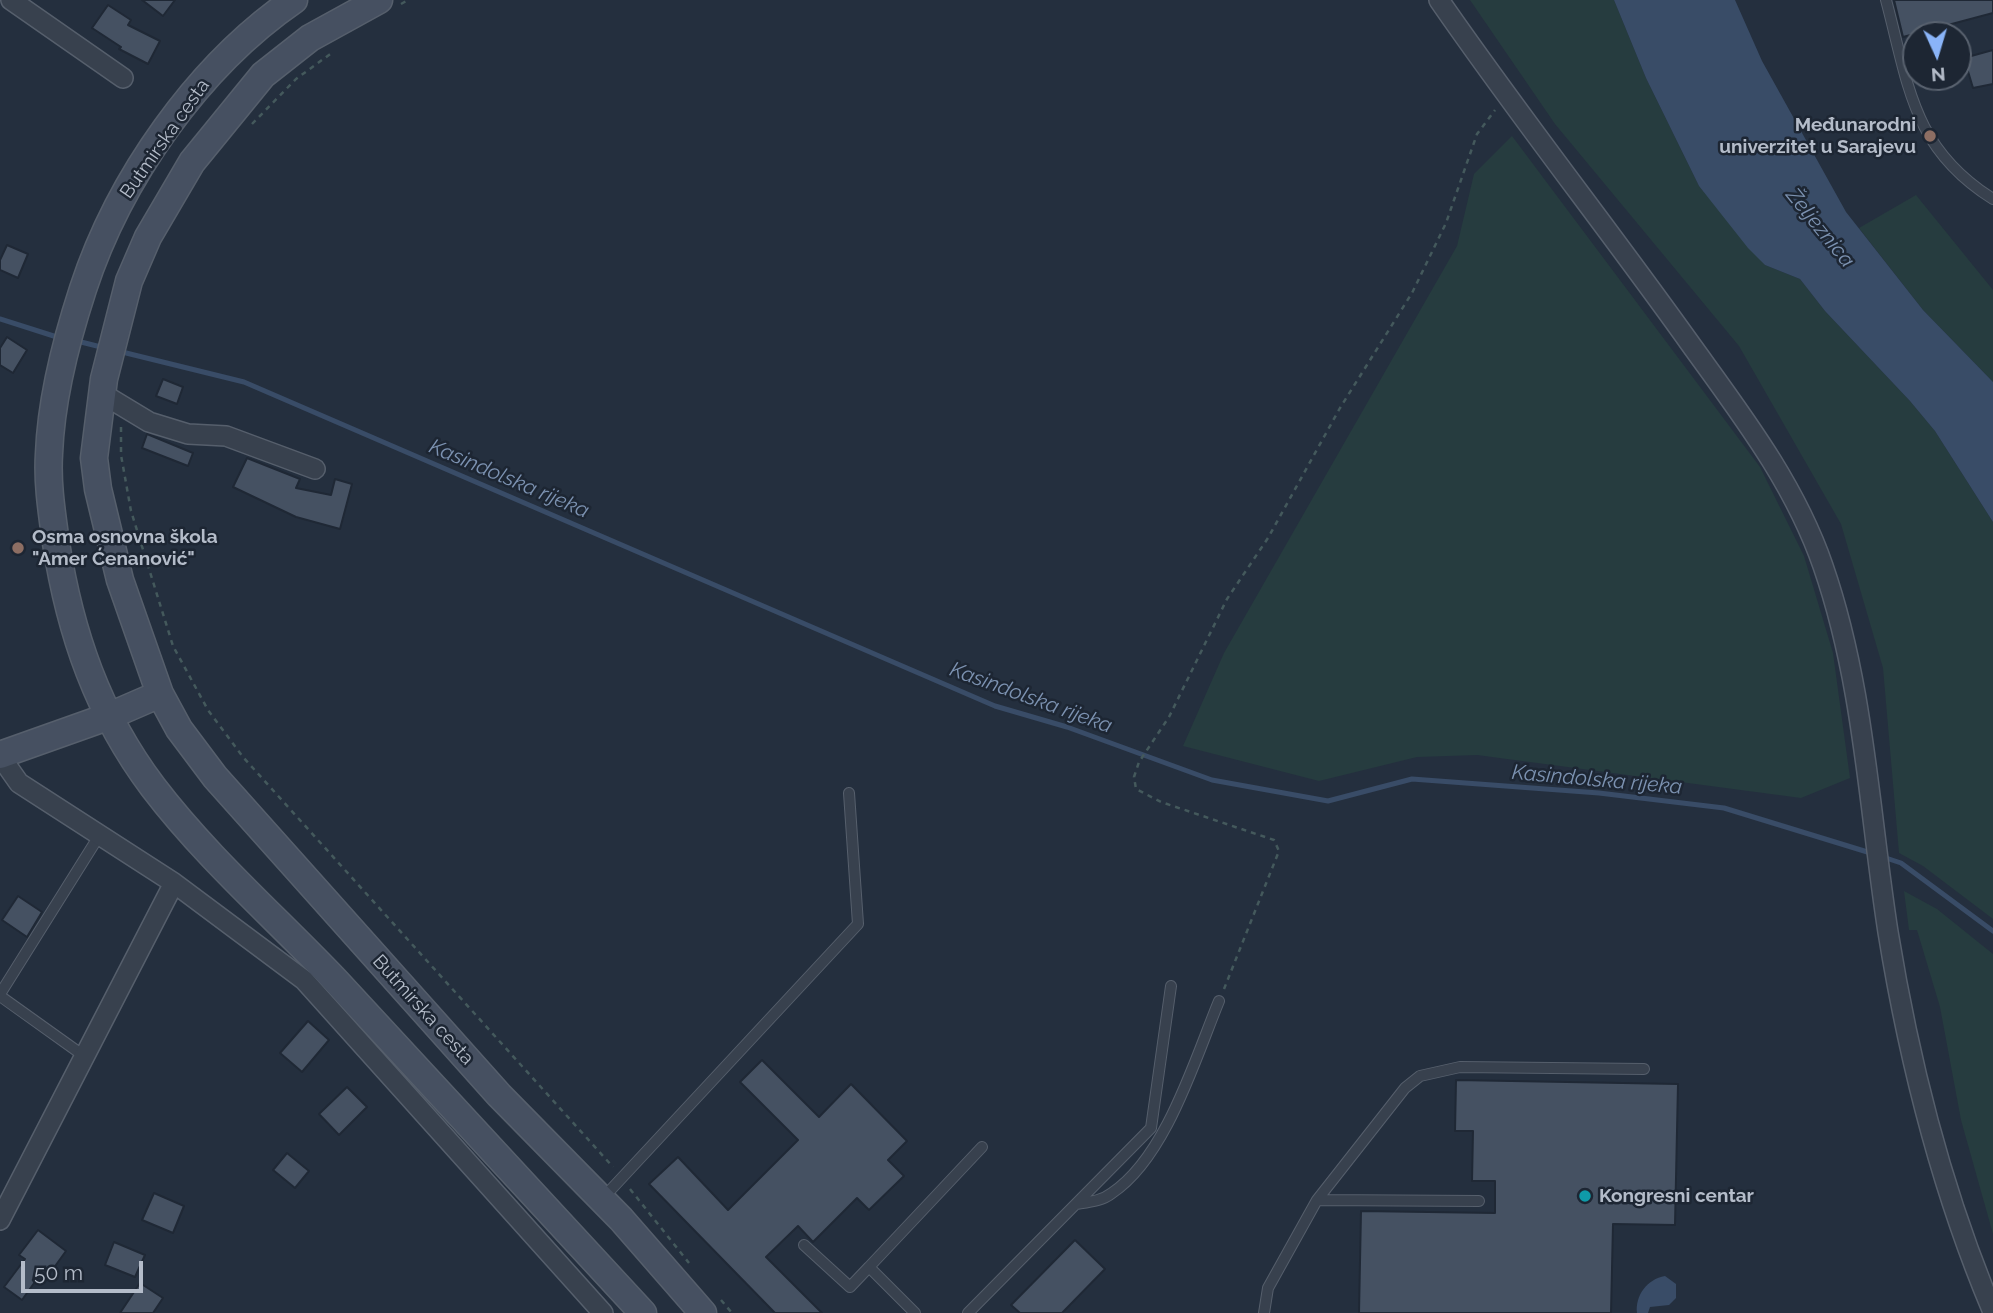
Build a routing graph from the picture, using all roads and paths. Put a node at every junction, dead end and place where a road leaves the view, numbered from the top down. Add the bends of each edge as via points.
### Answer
1 (11, 0) edge
2 (294, 0) edge
3 (408, 0) edge
4 (1439, 0) edge
5 (1886, 0) edge
6 (388, 2) edge
7 (337, 48) dead end
8 (123, 78) dead end
9 (1507, 93) junction
10 (250, 127) dead end
11 (1993, 199) edge
12 (109, 393) junction
13 (315, 469) dead end
14 (160, 694) junction
15 (107, 717) junction
16 (0, 755) edge
17 (849, 793) dead end
18 (99, 836) junction
19 (174, 883) junction
20 (1171, 986) dead end
21 (0, 995) edge
22 (1219, 1001) joint
23 (84, 1056) junction
24 (1644, 1069) dead end
25 (982, 1147) dead end
26 (623, 1178) junction
27 (601, 1200) junction
28 (1317, 1200) junction
29 (1479, 1201) dead end
30 (1076, 1204) junction
31 (0, 1220) edge
32 (804, 1245) dead end
33 (690, 1263) dead end
34 (869, 1267) junction
35 (709, 1303) edge
36 (1993, 1312) edge
37 (603, 1313) edge
38 (643, 1313) edge
39 (732, 1313) edge
40 (915, 1313) edge
41 (968, 1313) edge
42 (1264, 1313) edge

1 - 8 street
2 - 15 main road, Butmirska cesta via 228,53 191,97 111,219 77,307 51,422 48,460 62,582 78,643
3 - 6 path
4 - 9 street
5 - 11 lane via 1921,125 1964,181
6 - 12 main road, Butmirska cesta via 300,46 263,75 192,163 148,237 129,281 117,320
7 - 10 path via 296,79
9 - 22 path via 1477,134 1446,223 1412,293 1340,408 1268,538 1227,599 1169,718 1148,746 1134,777 1136,789 1161,802 1278,844
9 - 36 street via 1771,457 1802,514 1838,616 1856,702 1889,935 1925,1106 1959,1224
12 - 13 street via 162,426 188,434 226,436
12 - 14 main road, Butmirska cesta via 94,458 98,489 129,614
12 - 26 path via 131,511 173,646 208,710 243,757
14 - 15 main road
14 - 27 main road, Butmirska cesta via 178,729 237,803 499,1095
15 - 16 main road
15 - 38 main road via 193,835
16 - 18 street via 19,783
17 - 26 lane via 858,924
18 - 19 street
18 - 21 lane
19 - 23 street
19 - 37 street via 304,980
20 - 30 lane via 1151,1128
21 - 23 lane
22 - 30 lane via 1167,1126 1147,1158 1113,1193
23 - 31 street
24 - 28 lane via 1460,1068 1420,1076 1405,1088
25 - 34 lane
26 - 27 lane
26 - 33 path
27 - 35 main road, Butmirska cesta
28 - 29 lane
28 - 42 lane via 1268,1288
30 - 41 lane
32 - 34 lane via 850,1287
34 - 40 lane
35 - 39 path

